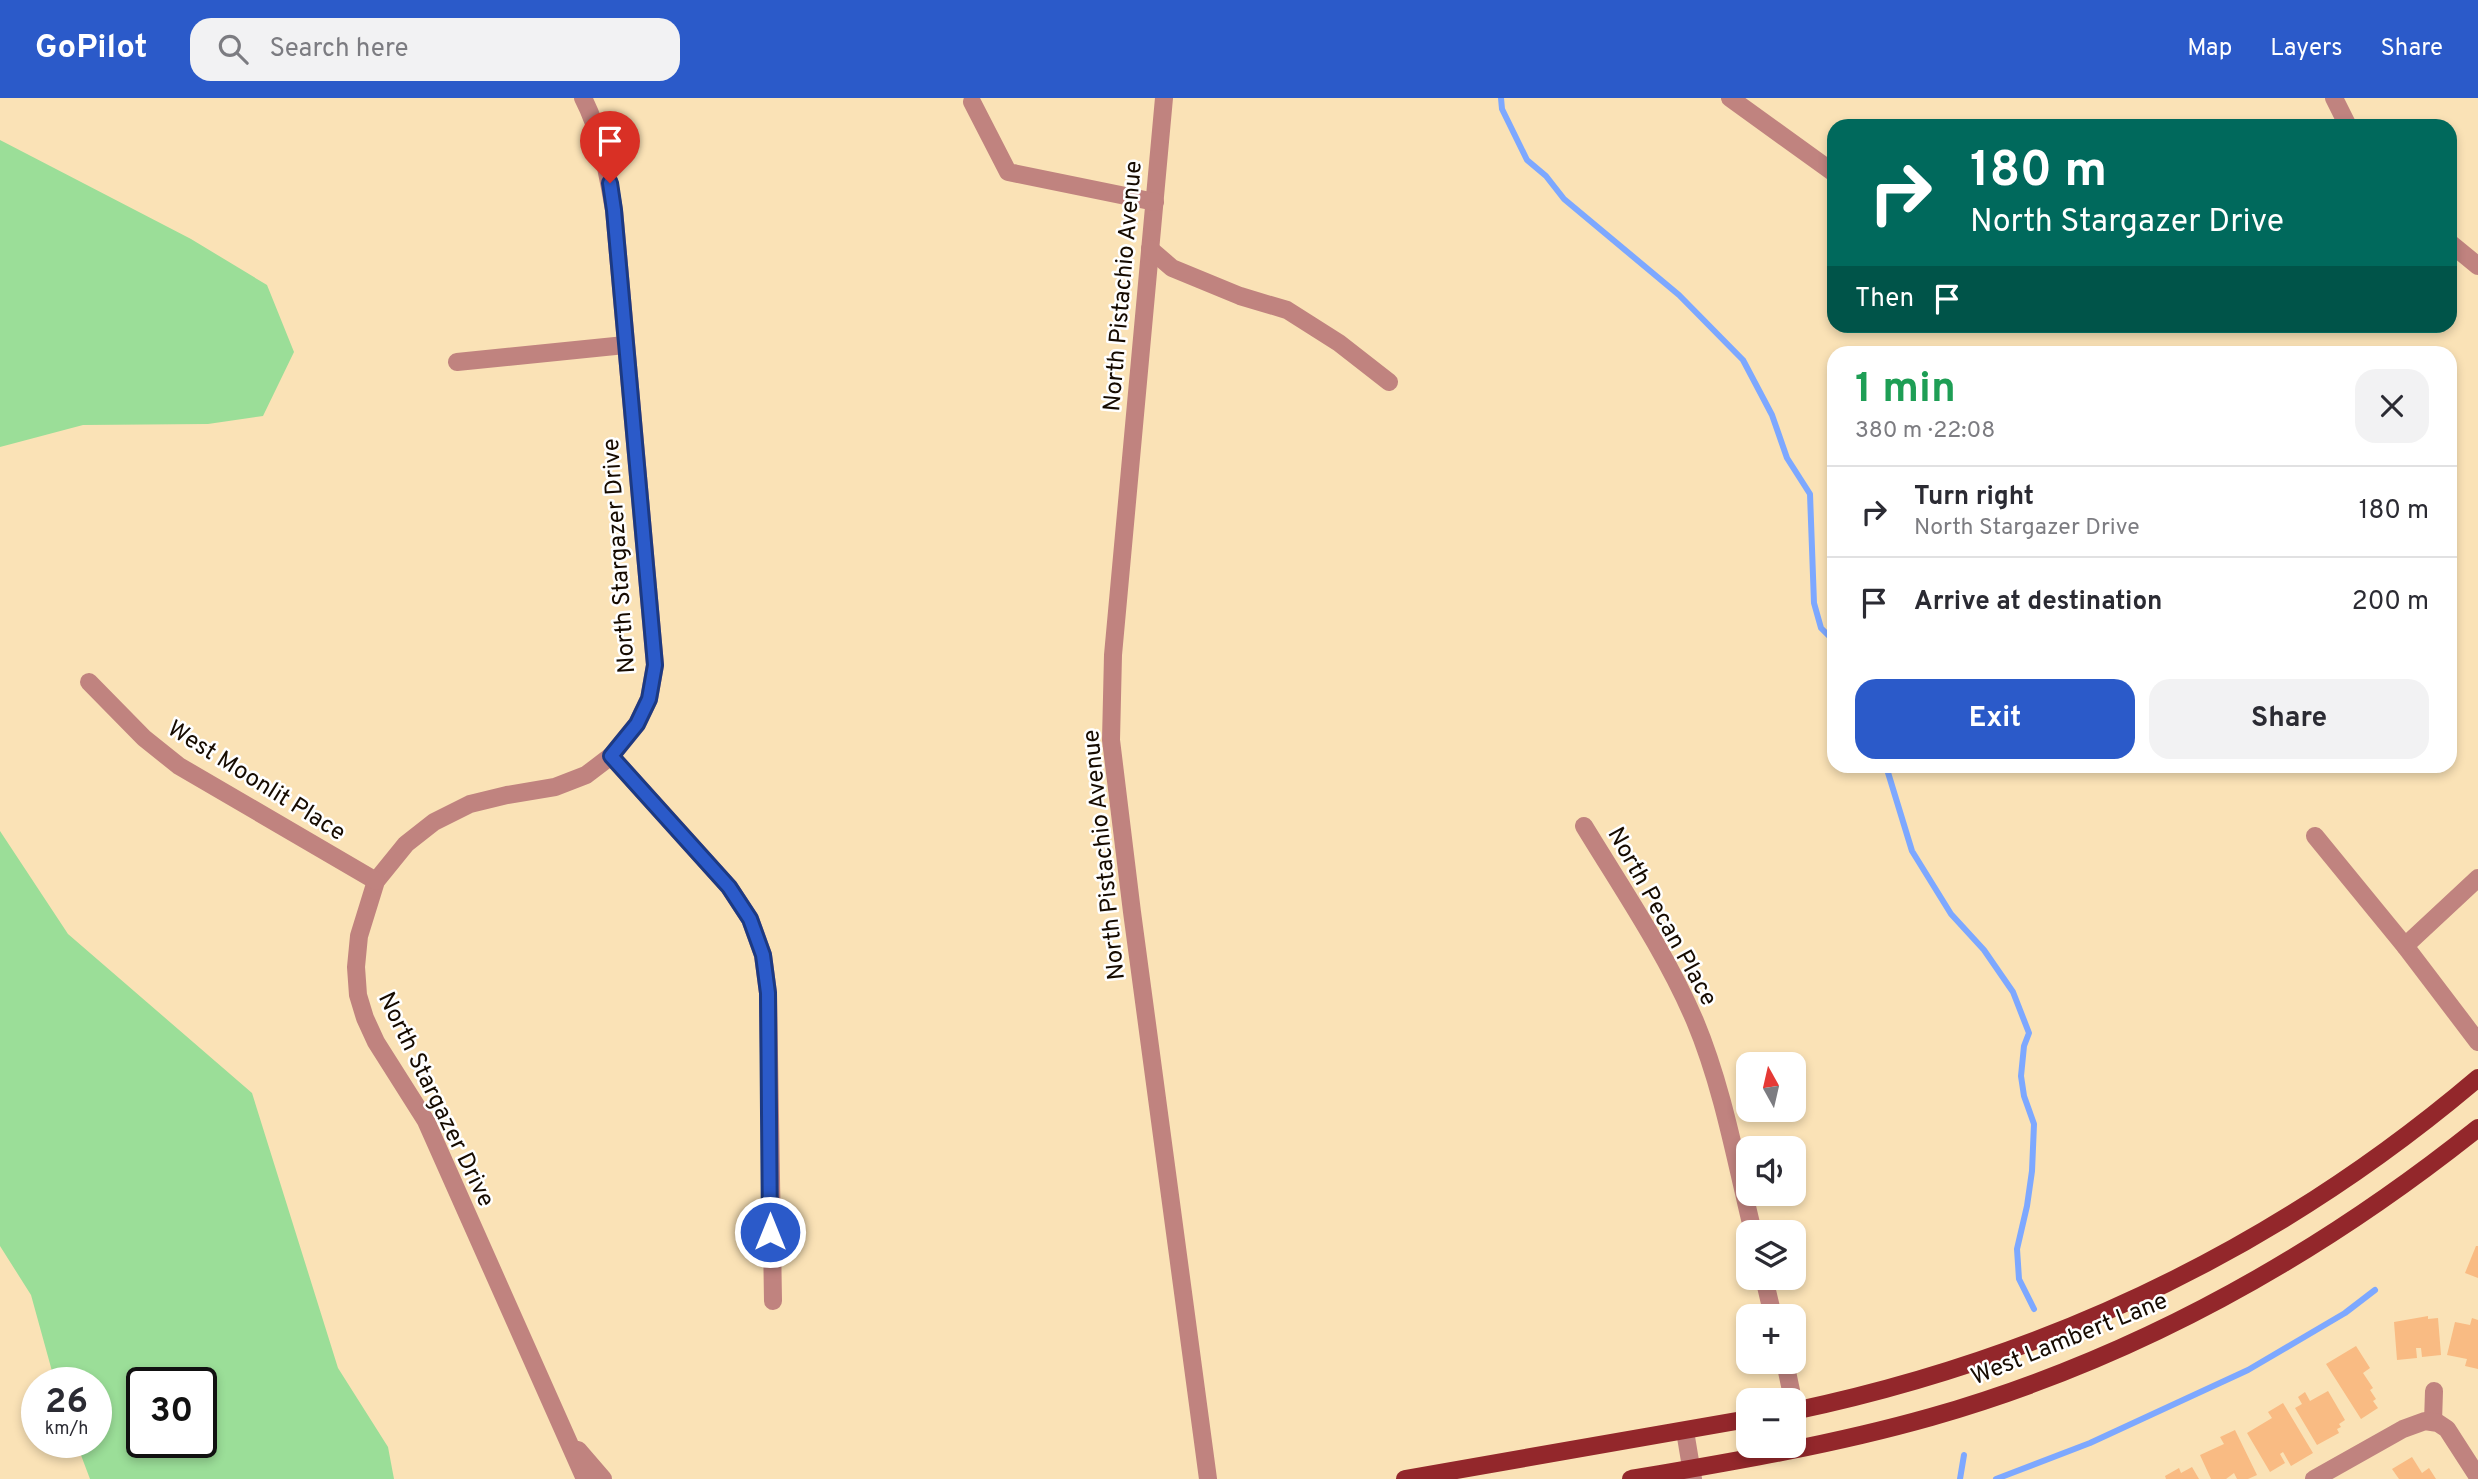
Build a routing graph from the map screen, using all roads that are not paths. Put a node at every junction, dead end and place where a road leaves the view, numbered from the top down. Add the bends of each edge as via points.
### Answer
1 (583, 98) edge
2 (1164, 98) edge
3 (1730, 98) edge
4 (2334, 98) edge
5 (972, 102) dead end
6 (2344, 119) edge
7 (1827, 168) edge
8 (1155, 202) junction
9 (1150, 249) junction
10 (2457, 249) edge
11 (2478, 266) edge
12 (625, 345) junction
13 (457, 362) dead end
14 (1389, 382) dead end
15 (89, 682) dead end
16 (611, 756) junction
17 (1584, 827) dead end
18 (2315, 836) dead end
19 (2478, 878) edge
20 (376, 881) junction
21 (2405, 946) junction
22 (2478, 1042) edge
23 (2478, 1078) edge
24 (2478, 1128) edge
25 (1750, 1220) edge
26 (773, 1301) dead end
27 (2434, 1391) dead end
28 (1806, 1404) edge
29 (1736, 1421) edge
30 (2432, 1422) junction
31 (1685, 1431) junction
32 (565, 1434) junction
33 (1692, 1474) edge
34 (2478, 1477) edge
35 (585, 1479) edge
36 (603, 1479) edge
37 (1208, 1479) edge
38 (1405, 1479) edge
39 (1631, 1479) edge
40 (2315, 1479) edge

1 - 12 street, North Stargazer Drive via 607,170 614,210
2 - 8 street, North Pistachio Avenue
3 - 7 street
4 - 6 street
5 - 8 street via 1008,172
8 - 9 street, North Pistachio Avenue
9 - 14 street via 1172,268 1287,310
9 - 37 street, North Pistachio Avenue via 1113,655 1111,740
10 - 11 street
12 - 13 street
12 - 16 street, North Stargazer Drive via 655,665 649,699 637,724
15 - 20 street, West Moonlit Place via 179,766
16 - 20 street, North Stargazer Drive via 586,775 555,787 470,804 434,822 406,844
16 - 26 street via 729,887 750,919 763,955 768,993
17 - 25 street, North Pecan Place via 1657,947 1696,1023 1717,1086
18 - 21 street
19 - 21 street
20 - 32 street, North Stargazer Drive via 359,936 356,967 365,1018 426,1121
21 - 22 street
23 - 28 main road, West Lambert Lane via 2333,1187 2156,1290 1983,1360 1910,1383
24 - 33 main road, West Lambert Lane via 2375,1205 2280,1266 2102,1356 1920,1420
27 - 30 street
29 - 31 main road
30 - 34 street via 2442,1424 2453,1435
30 - 40 street via 2403,1429
31 - 33 street
31 - 38 main road
32 - 35 street, North Stargazer Drive
32 - 36 street, North Stargazer Drive
33 - 39 main road, West Lambert Lane

